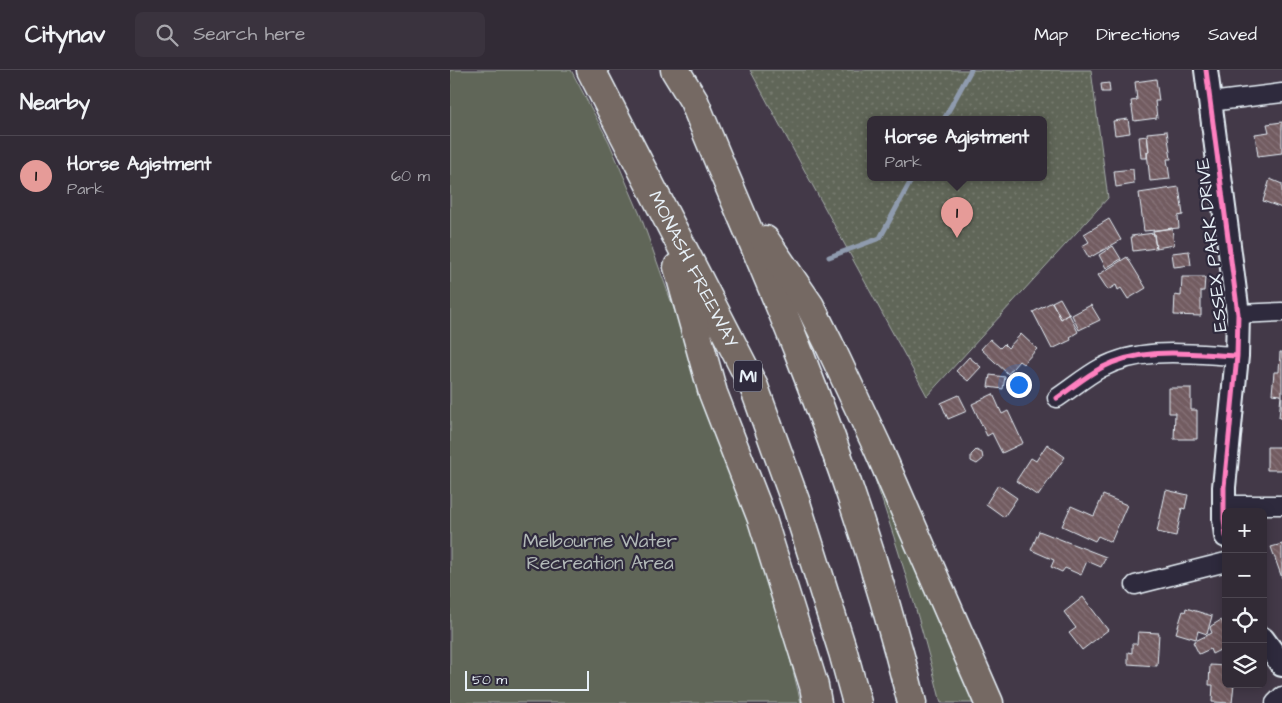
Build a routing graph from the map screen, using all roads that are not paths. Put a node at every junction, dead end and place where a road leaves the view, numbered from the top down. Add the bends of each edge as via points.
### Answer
1 (591, 70) edge
2 (675, 70) edge
3 (1206, 70) edge
4 (1282, 93) edge
5 (1210, 102) junction
6 (730, 190) junction
7 (663, 212) junction
8 (1282, 312) edge
9 (1238, 314) junction
10 (1237, 356) junction
11 (1057, 398) dead end
12 (1224, 505) junction
13 (1282, 505) edge
14 (1224, 508) edge
15 (1222, 563) edge
16 (1135, 585) dead end
17 (1266, 643) edge
18 (1282, 665) edge
19 (1282, 696) edge
20 (817, 703) edge
21 (857, 703) edge
22 (912, 703) edge
23 (989, 703) edge
24 (1276, 703) edge

1 - 7 highway, MONASH FREEWAY / M1
2 - 6 highway via 694,101
3 - 5 street, ESSEX PARK DRIVE
4 - 5 street
5 - 9 street, ESSEX PARK DRIVE
6 - 22 highway via 796,345 830,438 885,605
6 - 23 highway via 814,314 877,446
7 - 20 highway via 713,393 762,519 812,677
7 - 21 highway, MONASH FREEWAY / M1 via 754,387 797,506
8 - 9 street
9 - 10 street, ESSEX PARK DRIVE
10 - 11 street via 1159,353 1128,357 1102,368
10 - 12 street, ESSEX PARK DRIVE
12 - 13 street
12 - 14 street, ESSEX PARK DRIVE
15 - 16 street
17 - 18 street
19 - 24 street

